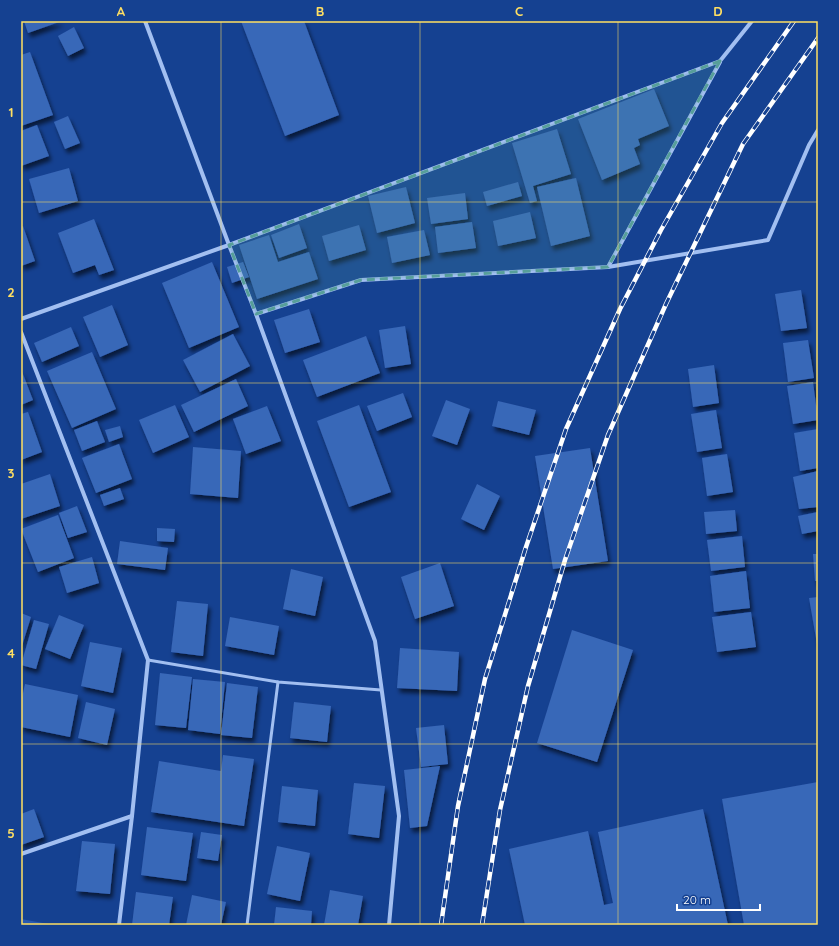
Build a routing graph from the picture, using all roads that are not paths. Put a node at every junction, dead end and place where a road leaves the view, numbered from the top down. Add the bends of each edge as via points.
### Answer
1 (145, 21) edge
2 (752, 21) edge
3 (720, 61) junction
4 (818, 130) edge
5 (229, 245) junction
6 (608, 267) junction
7 (256, 314) junction
8 (21, 319) edge
9 (21, 332) edge
10 (148, 660) junction
11 (278, 682) junction
12 (381, 690) junction
13 (132, 816) junction
14 (21, 854) edge
15 (120, 925) edge
16 (247, 925) edge
17 (389, 925) edge

1 - 5 street
2 - 3 street
3 - 5 street
3 - 6 street
4 - 6 street via 768,240
5 - 7 street
5 - 8 street
6 - 7 street via 361,280
7 - 12 street via 374,641
9 - 10 street
10 - 11 lane
10 - 13 street
11 - 12 lane
11 - 16 lane
12 - 17 street via 399,816
13 - 14 street
13 - 15 street

